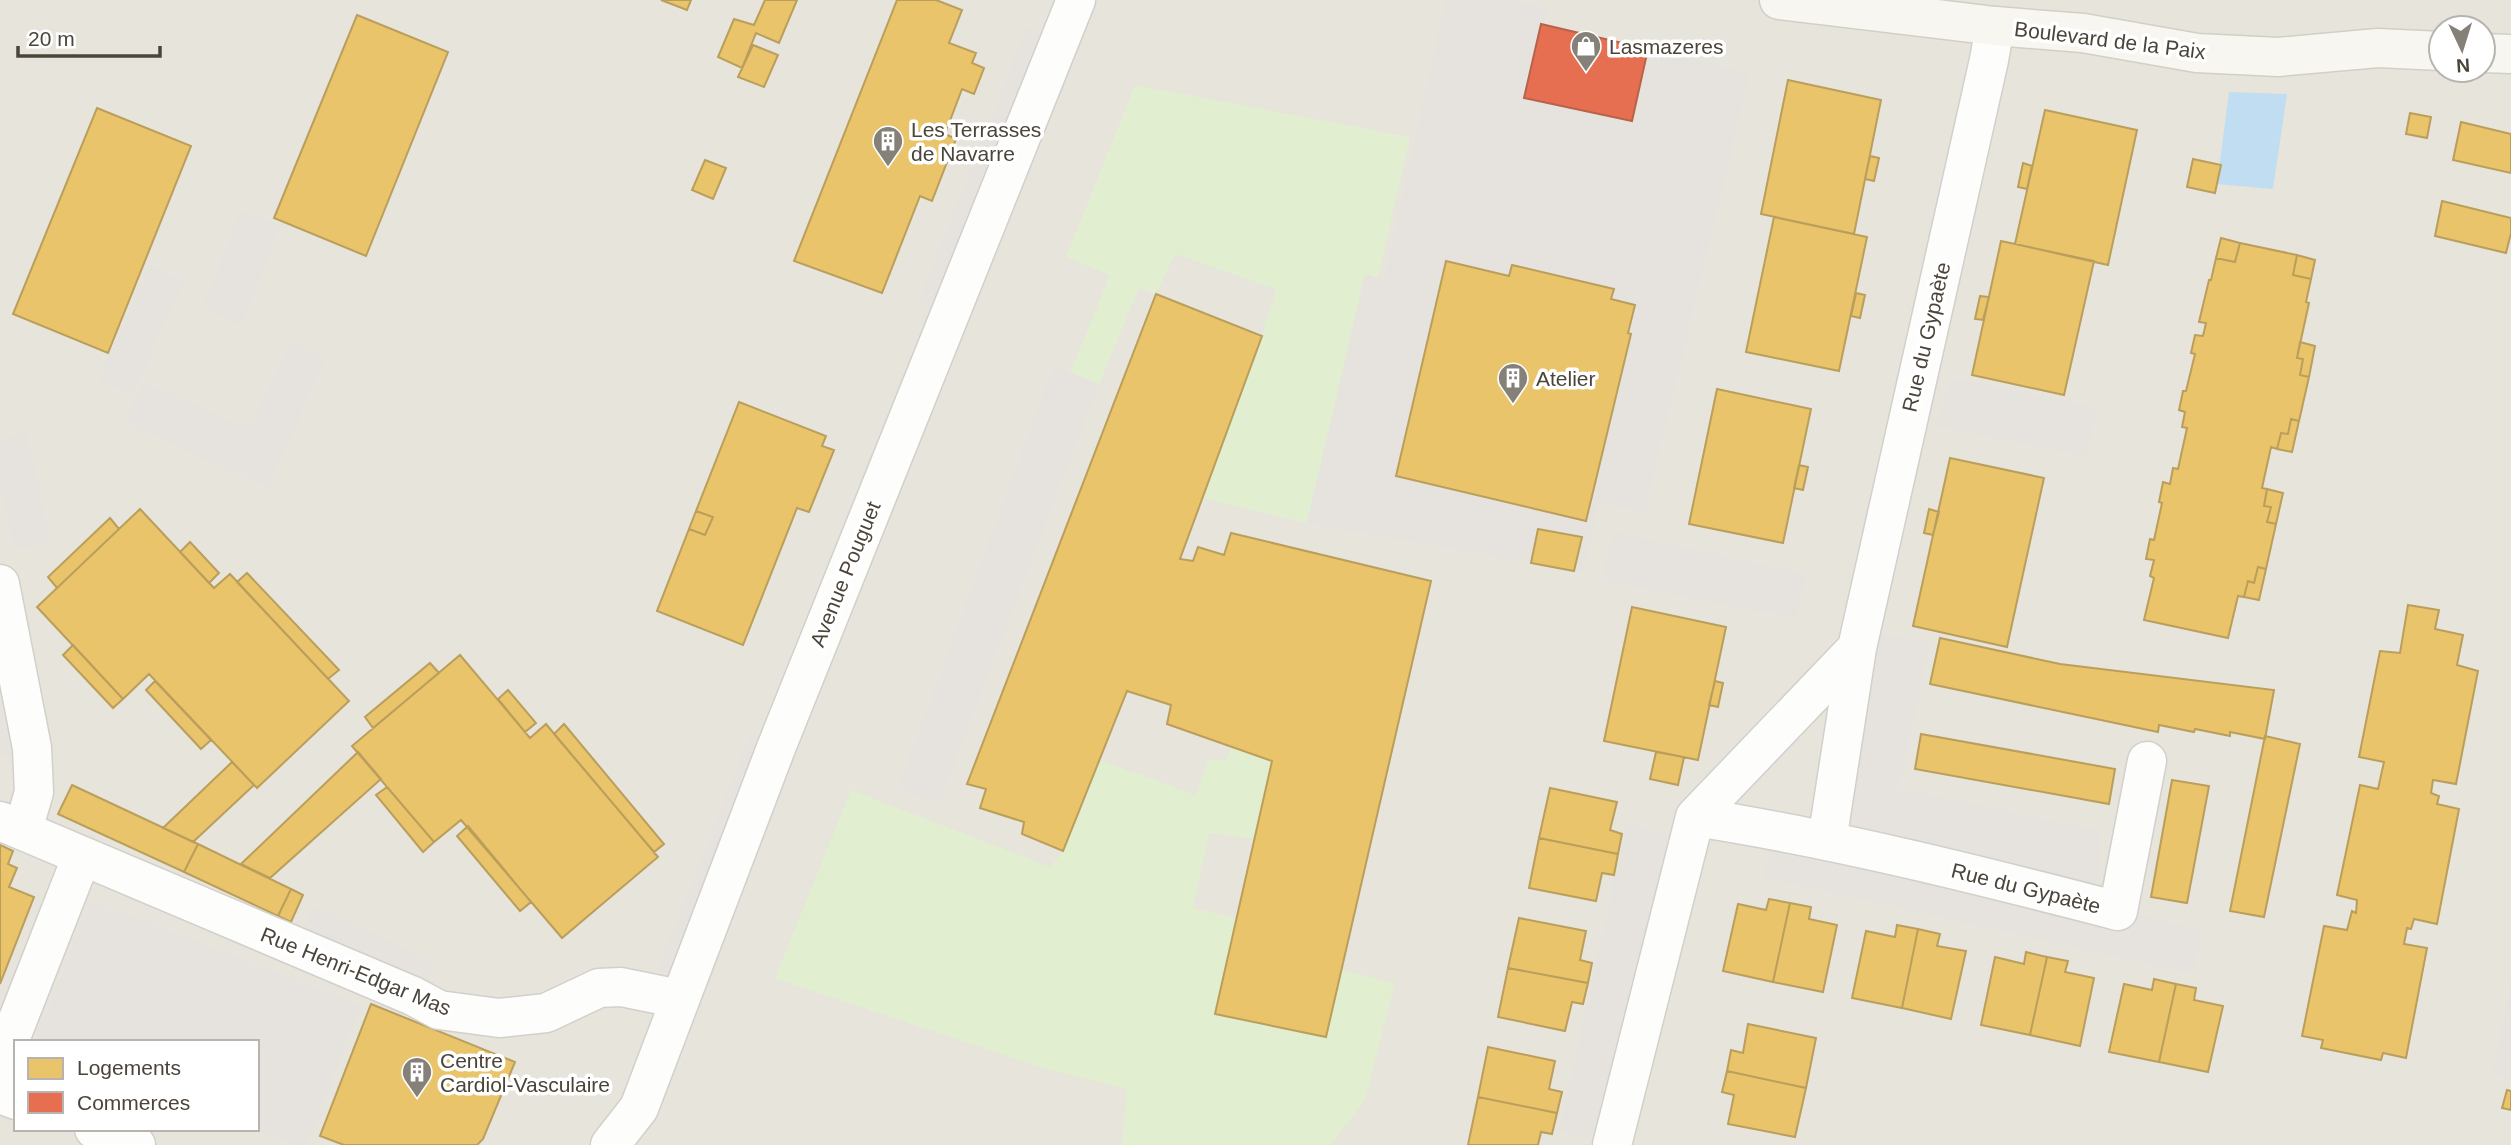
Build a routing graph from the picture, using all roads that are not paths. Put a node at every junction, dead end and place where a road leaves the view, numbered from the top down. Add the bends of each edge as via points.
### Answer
1 (1076, 0) edge
2 (1779, 0) edge
3 (1995, 26) junction
4 (2427, 50) edge
5 (0, 584) edge
6 (1857, 648) junction
7 (2147, 761) dead end
8 (1695, 817) junction
9 (12, 826) edge
10 (1827, 841) junction
11 (82, 856) junction
12 (680, 999) junction
13 (0, 1065) edge
14 (99, 1131) edge
15 (135, 1145) edge
16 (610, 1145) edge
17 (1612, 1145) edge

1 - 12 street, Avenue Pouguet via 786,722
2 - 3 main road, Boulevard de la Paix
3 - 4 main road, Boulevard de la Paix via 2082,33 2197,53 2278,57 2378,48
3 - 6 street, Rue du Gypaète
5 - 9 street, Rue Henri-Edgar Mas via 32,748 34,792
6 - 8 street
6 - 10 street, Rue du Gypaète
7 - 10 street, Rue du Gypaète via 2118,911
8 - 10 street, Rue du Gypaète
8 - 17 street
9 - 11 street, Rue Henri-Edgar Mas
11 - 12 street, Rue Henri-Edgar Mas via 439,1010 522,1017 545,1013 599,988 621,987
11 - 13 street
12 - 16 street, Avenue Pouguet via 639,1108
14 - 15 street

